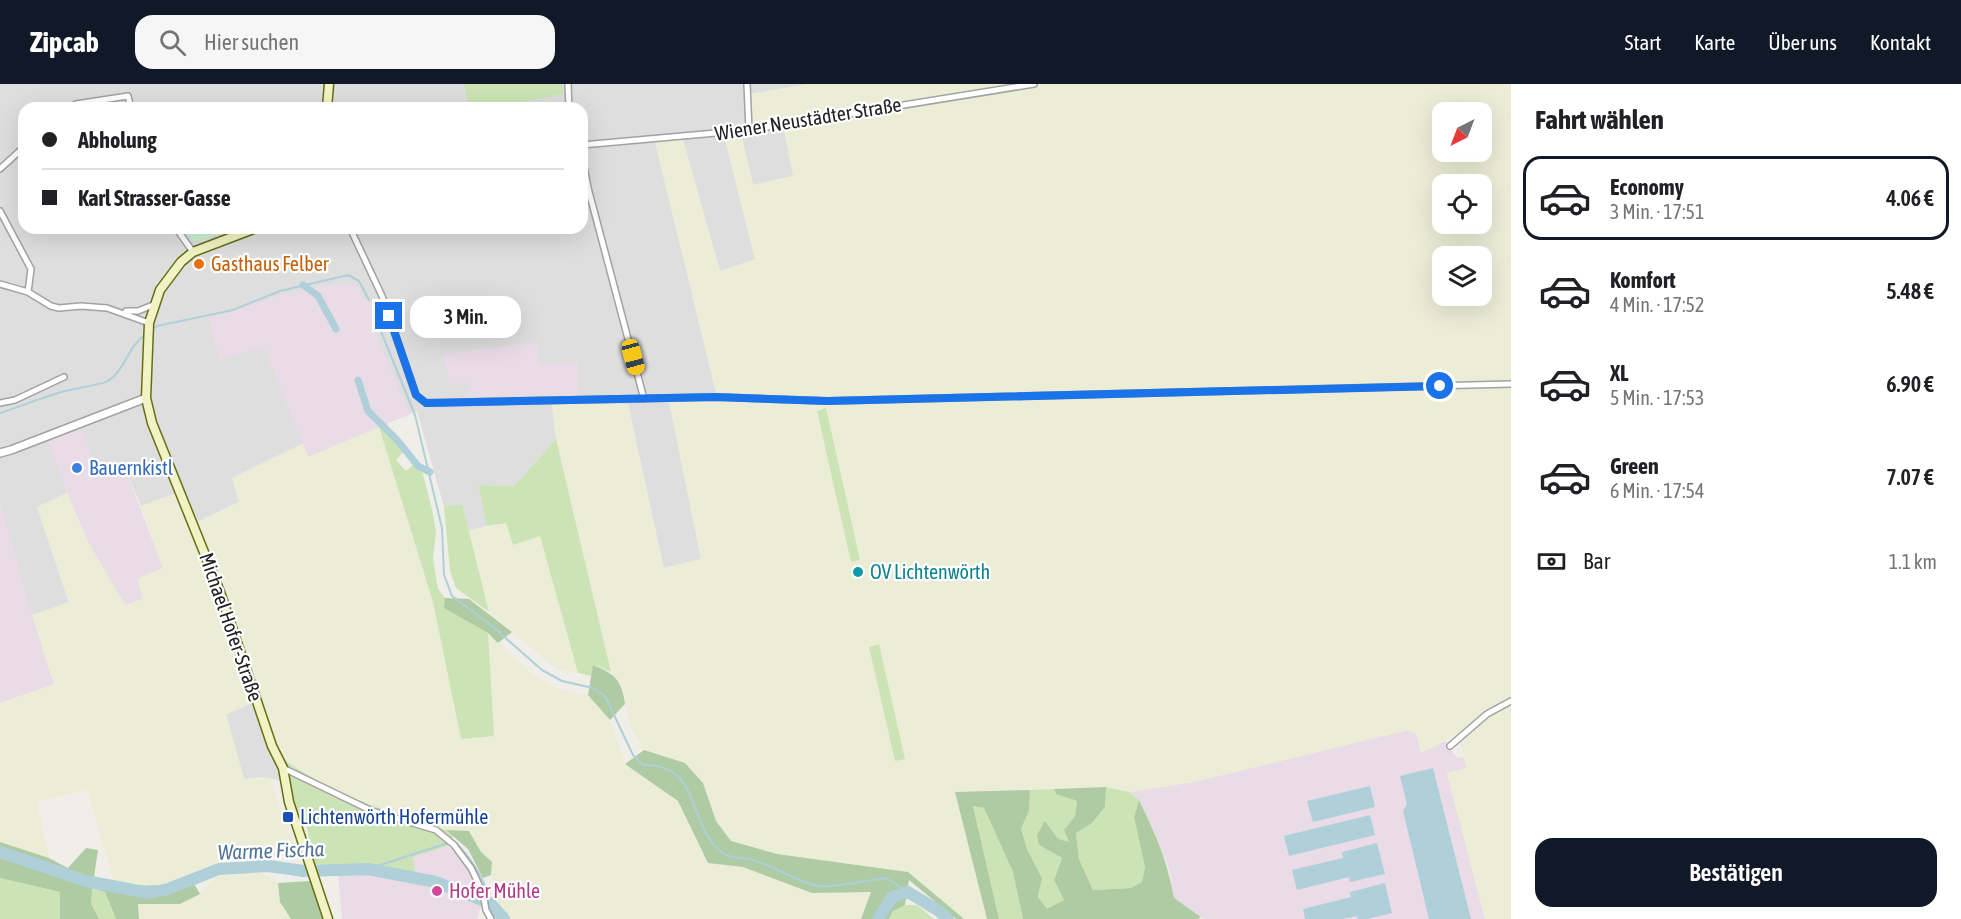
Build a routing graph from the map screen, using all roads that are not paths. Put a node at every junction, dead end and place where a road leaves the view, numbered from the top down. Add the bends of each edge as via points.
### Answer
1 (328, 84) edge
2 (568, 84) edge
3 (747, 84) edge
4 (1034, 84) edge
5 (98, 102) edge
6 (130, 102) edge
7 (327, 102) edge
8 (569, 102) edge
9 (749, 130) junction
10 (588, 144) edge
11 (18, 152) edge
12 (0, 169) edge
13 (588, 188) edge
14 (0, 211) edge
15 (180, 234) edge
16 (240, 234) edge
17 (353, 234) edge
18 (193, 252) junction
19 (0, 284) edge
20 (28, 292) junction
21 (153, 305) junction
22 (121, 311) junction
23 (149, 323) junction
24 (64, 377) dead end
25 (1511, 384) edge
26 (146, 398) junction
27 (644, 399) junction
28 (0, 403) edge
29 (0, 453) edge
30 (1511, 701) edge
31 (1450, 746) dead end
32 (283, 768) junction
33 (328, 919) edge
34 (491, 919) edge

1 - 7 main road
2 - 8 street
3 - 9 street
4 - 9 street, Wiener Neustädter Straße
5 - 6 street via 128,96
9 - 10 street, Wiener Neustädter Straße
11 - 12 street
13 - 27 street
14 - 20 street via 31,269
15 - 18 street
16 - 18 main road
17 - 27 street via 382,296 416,395 426,403
18 - 21 main road, Michael Hofer-Straße via 165,283
19 - 20 street
20 - 22 street via 59,308 81,306
21 - 22 street via 138,311
21 - 23 main road, Michael Hofer-Straße
22 - 23 street
23 - 26 main road, Michael Hofer-Straße
24 - 28 street
25 - 27 street via 827,401
26 - 29 street
26 - 32 main road, Michael Hofer-Straße via 152,423 202,543
30 - 31 street via 1487,714
32 - 33 main road, Michael Hofer-Straße via 289,802
32 - 34 street via 372,811 436,830 471,868

